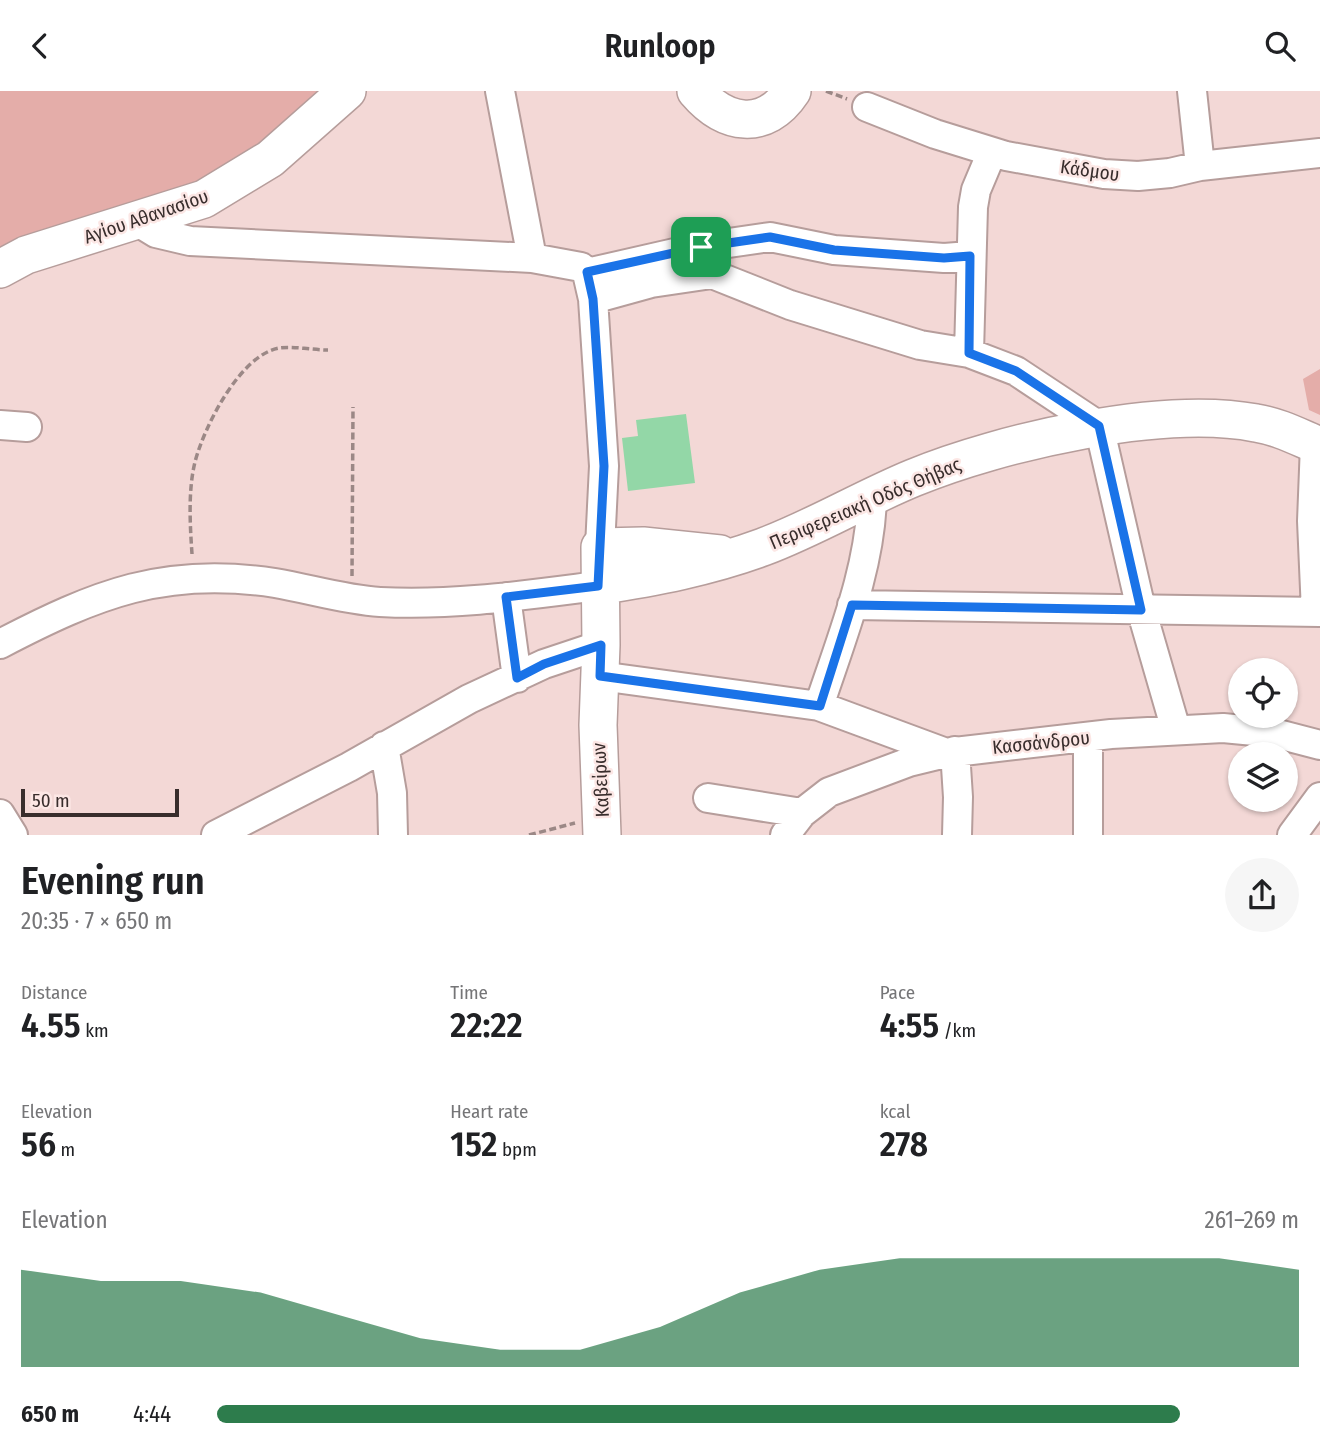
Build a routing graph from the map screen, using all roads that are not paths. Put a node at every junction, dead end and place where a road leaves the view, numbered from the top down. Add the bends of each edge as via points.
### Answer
1 (346, 91) edge
2 (500, 91) edge
3 (696, 91) edge
4 (792, 91) edge
5 (1192, 91) edge
6 (867, 107) dead end
7 (992, 152) junction
8 (1320, 152) edge
9 (1200, 166) junction
10 (138, 222) junction
11 (970, 256) junction
12 (6, 258) edge
13 (532, 258) junction
14 (590, 286) junction
15 (969, 353) junction
16 (1099, 426) junction
17 (1318, 445) edge
18 (872, 496) junction
19 (600, 547) junction
20 (739, 555) junction
21 (598, 586) junction
22 (506, 597) junction
23 (852, 605) junction
24 (1141, 610) junction
25 (1318, 612) edge
26 (0, 644) edge
27 (600, 661) junction
28 (517, 678) junction
29 (820, 706) junction
30 (1177, 730) junction
31 (1088, 737) junction
32 (1320, 745) edge
33 (384, 746) junction
34 (950, 752) junction
35 (1320, 797) edge
36 (708, 798) dead end
37 (0, 814) edge
38 (793, 824) edge
39 (602, 827) edge
40 (13, 835) edge
41 (216, 835) edge
42 (393, 835) edge
43 (957, 835) edge
44 (1088, 835) edge
45 (1292, 835) edge

1 - 10 main road, Αγίου Αθανασίου via 270,159 204,199
2 - 13 street
3 - 4 main road via 709,107 733,118 752,120 771,113
5 - 9 street
6 - 7 street, Κάδμου
7 - 9 street, Κάδμου via 1127,175
7 - 11 street via 976,190
8 - 9 street, Κάδμου
10 - 12 main road, Αγίου Αθανασίου
10 - 13 street via 156,233 190,241
11 - 14 street via 834,250 770,237 701,247
11 - 15 street
13 - 14 street via 581,267
14 - 15 street via 712,274 790,305 920,345
14 - 19 street via 604,466
15 - 16 street via 1016,371
16 - 17 main road, Περιφερειακή Οδός Θήβας via 1187,419 1253,422 1289,430
16 - 18 main road, Περιφερειακή Οδός Θήβας via 940,467
16 - 24 street
17 - 25 street via 1312,521
18 - 20 main road, Περιφερειακή Οδός Θήβας
18 - 23 street via 872,524
19 - 20 main road, Περιφερειακή Οδός Θήβας via 653,546
19 - 21 main road, Καβείρων
20 - 21 main road, Περιφερειακή Οδός Θήβας via 673,575
21 - 22 street
21 - 27 main road, Καβείρων
22 - 26 street via 412,603 352,598 273,583 156,582 63,611
22 - 28 street
23 - 24 street
23 - 29 street
24 - 25 street
24 - 30 street
27 - 28 street via 544,664
27 - 29 street
27 - 39 main road, Καβείρων
28 - 33 street
29 - 34 street
30 - 31 street, Κασσάνδρου
30 - 32 street, Κασσάνδρου via 1275,733
31 - 34 street, Κασσάνδρου
31 - 44 street
33 - 41 street
33 - 42 street
34 - 38 street, Κασσάνδρου via 829,792
34 - 43 street
35 - 45 street
36 - 38 street
37 - 40 street

